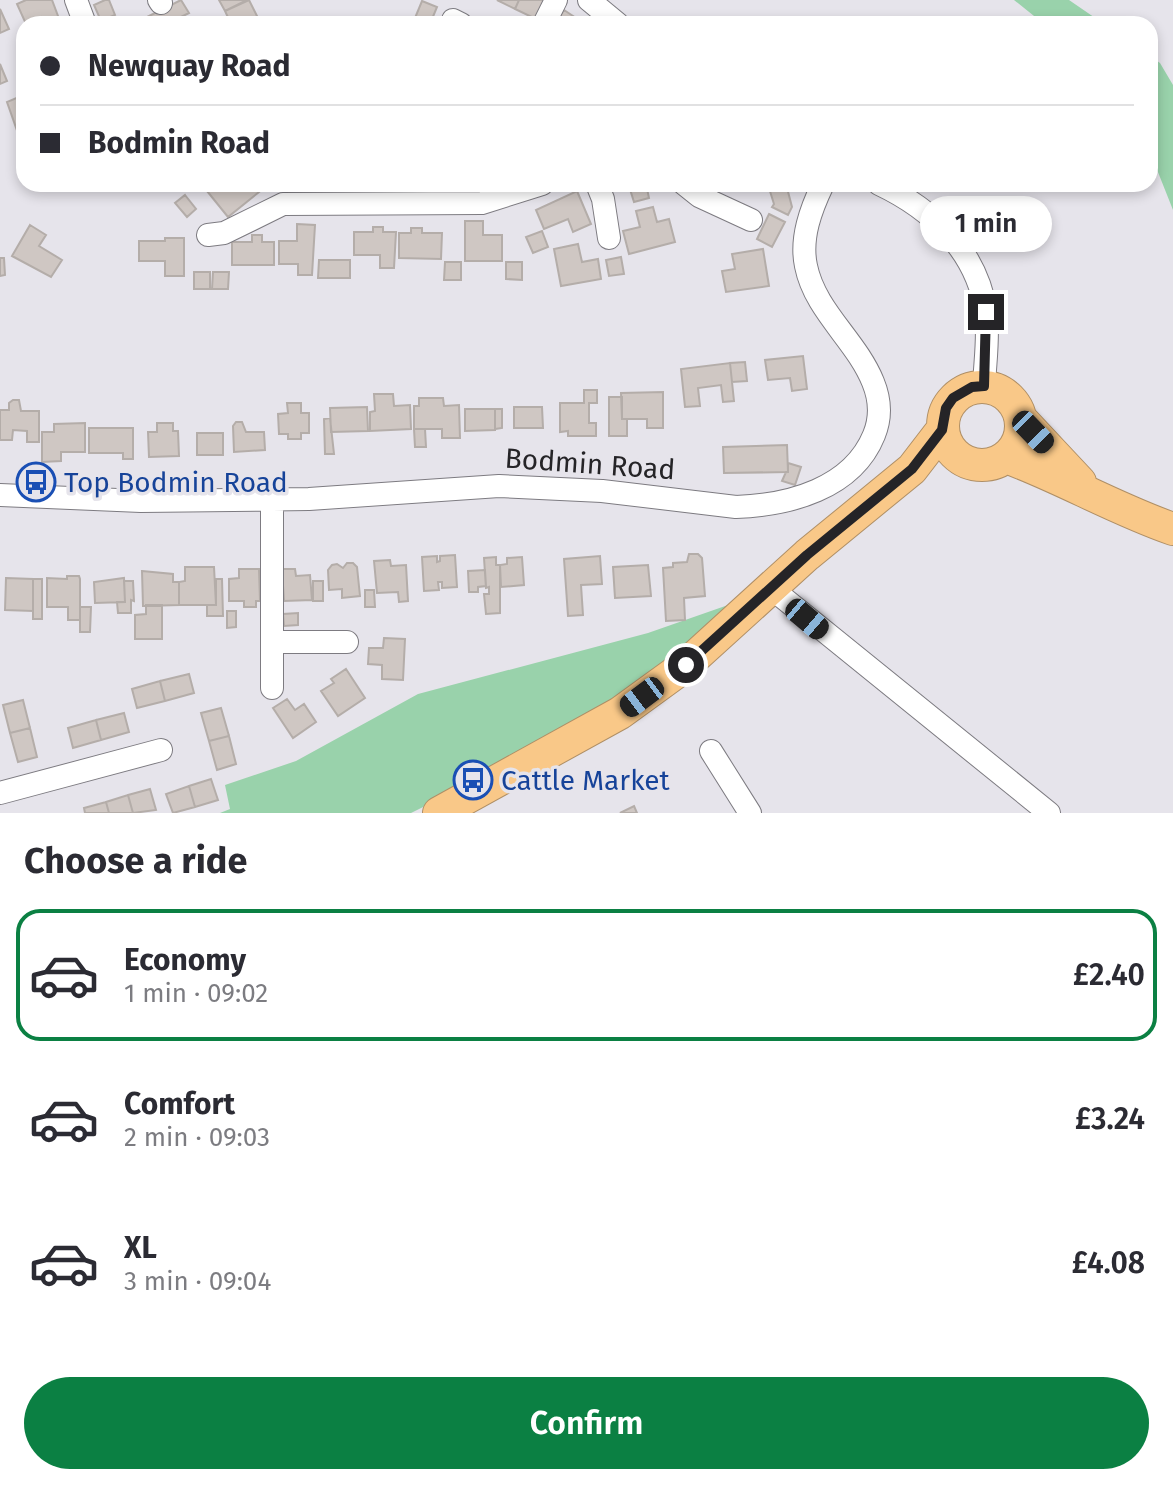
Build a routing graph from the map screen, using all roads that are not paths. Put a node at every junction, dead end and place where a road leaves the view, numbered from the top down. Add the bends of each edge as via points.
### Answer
1 (589, 0) edge
2 (608, 16) edge
3 (517, 192) edge
4 (600, 192) edge
5 (694, 192) edge
6 (819, 192) edge
7 (893, 192) edge
8 (415, 193) edge
9 (751, 220) dead end
10 (208, 235) dead end
11 (609, 238) dead end
12 (984, 386) junction
13 (1021, 419) junction
14 (942, 430) junction
15 (1006, 457) junction
16 (967, 463) junction
17 (1088, 491) junction
18 (0, 495) edge
19 (882, 496) junction
20 (272, 500) junction
21 (1173, 529) edge
22 (771, 588) junction
23 (272, 642) junction
24 (347, 642) dead end
25 (272, 688) dead end
26 (161, 750) dead end
27 (711, 751) dead end
28 (0, 793) edge
29 (439, 813) edge
30 (750, 813) edge
31 (1049, 813) edge

1 - 2 street
3 - 8 street via 482,203
4 - 11 street
5 - 9 street
6 - 20 street, Bodmin Road via 811,209 806,265 819,301 872,378 879,403 871,442 839,480 755,507 499,486
7 - 12 street via 921,208 970,261 986,312
8 - 10 street via 283,204 224,233
12 - 13 highway via 1008,396
12 - 14 highway via 953,398
13 - 15 highway via 1019,440
13 - 17 highway
14 - 16 highway via 946,444
14 - 19 highway via 912,469
15 - 16 highway via 994,464
15 - 17 highway
16 - 19 highway
17 - 21 highway
18 - 20 street, Bodmin Road
19 - 22 highway
20 - 23 street
22 - 29 highway via 686,665 620,713
22 - 31 street
23 - 24 street
23 - 25 street
26 - 28 street
27 - 30 street

